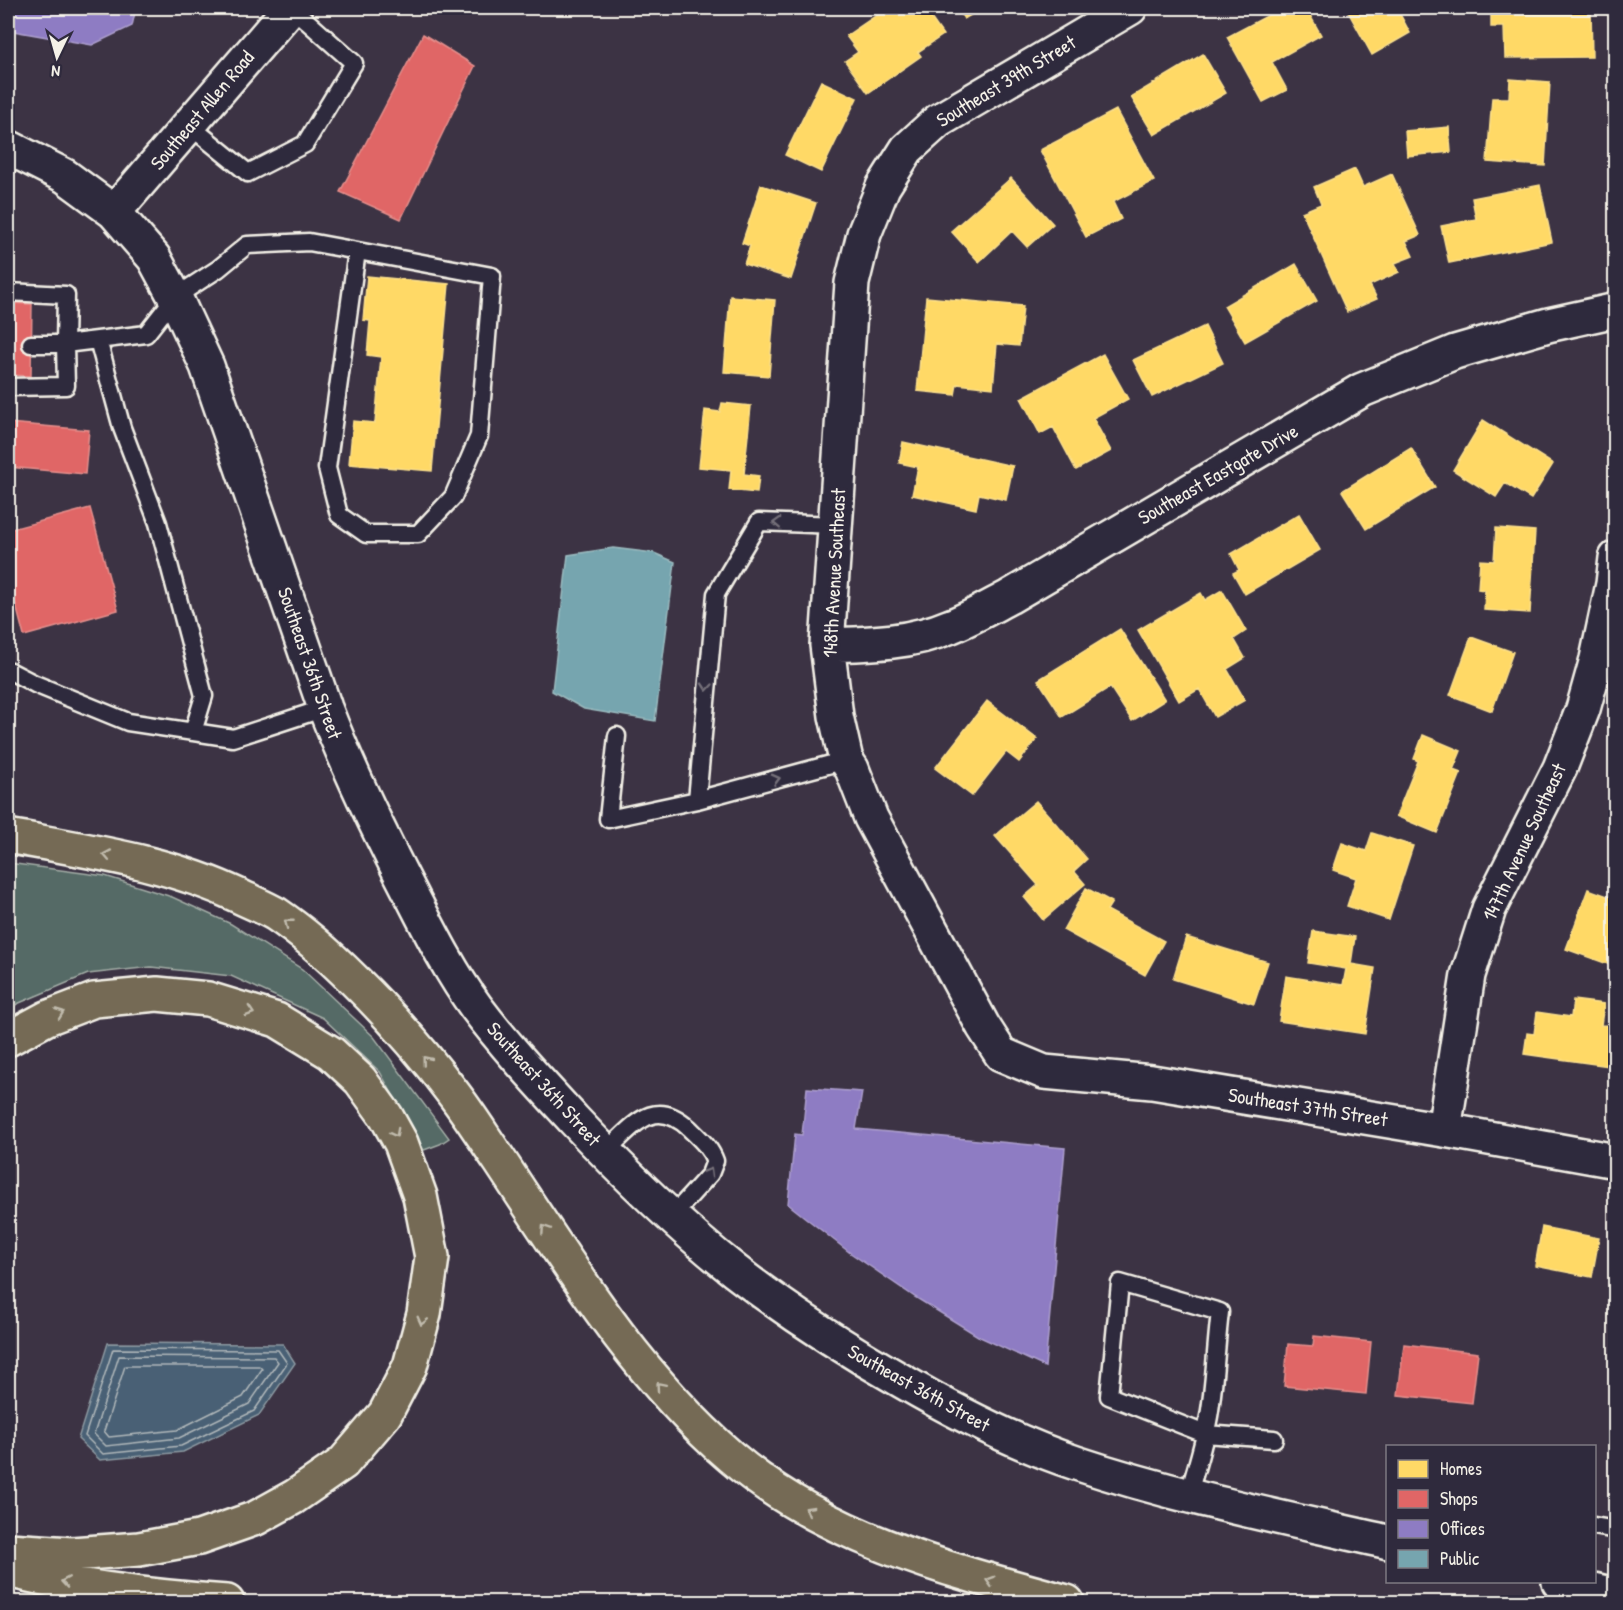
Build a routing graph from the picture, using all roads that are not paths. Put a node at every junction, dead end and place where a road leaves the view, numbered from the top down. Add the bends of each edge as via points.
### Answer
1 (291, 8) edge
2 (1130, 8) edge
3 (189, 125) junction
4 (8, 147) edge
5 (114, 212) junction
6 (864, 234) joint
7 (357, 251) junction
8 (8, 292) edge
9 (176, 297) junction
10 (1616, 310) edge
11 (98, 340) junction
12 (31, 344) dead end
13 (66, 344) junction
14 (8, 387) edge
15 (836, 525) junction
16 (1616, 558) edge
17 (827, 645) junction
18 (8, 670) edge
19 (325, 708) junction
20 (193, 732) junction
21 (617, 736) dead end
22 (846, 760) junction
23 (697, 800) junction
24 (8, 836) edge
25 (8, 1039) edge
26 (1001, 1054) joint
27 (1443, 1130) junction
28 (605, 1152) junction
29 (1616, 1161) edge
30 (672, 1216) junction
31 (1204, 1434) junction
32 (1274, 1439) dead end
33 (1188, 1496) junction
34 (1596, 1526) edge
35 (1616, 1530) edge
36 (1386, 1542) edge
37 (8, 1550) edge
38 (8, 1570) edge
39 (1567, 1583) edge
40 (1616, 1595) edge
41 (227, 1602) edge
42 (1067, 1602) edge

1 - 3 street, Southeast Allen Road
1 - 3 lane via 354,63 305,144 248,172
2 - 6 street, Southeast 39th Street via 938,121 907,149 883,187
3 - 5 street, Southeast Allen Road
4 - 5 street, Southeast 36th Street via 65,176
5 - 9 street, Southeast 36th Street via 154,258
6 - 15 street, 148th Avenue Southeast via 852,283
7 - 7 lane via 492,276 479,436 453,497 418,534 366,534 339,515 327,468
7 - 9 lane via 309,242 247,245
8 - 13 lane via 66,295
9 - 11 lane via 146,334
9 - 19 street, Southeast 36th Street via 207,366
10 - 17 street, Southeast Eastgate Drive via 1455,352 1362,390 1019,591 950,627 912,639
11 - 13 lane
11 - 20 lane via 122,428 158,523 204,696
12 - 13 lane
13 - 14 lane via 66,386
15 - 17 street, 148th Avenue Southeast
15 -> 23 lane via 759,522 716,594
16 - 27 street, 147th Avenue Southeast via 1597,659 1583,709 1560,768 1489,909 1468,975
17 - 22 street, 148th Avenue Southeast
18 - 20 lane via 128,722
19 - 20 lane via 233,738
19 - 28 street, Southeast 36th Street via 374,823 435,940 474,1004 523,1066
21 - 23 lane via 608,819
23 -> 22 lane
22 - 26 street, 148th Avenue Southeast via 872,818
42 -> 24 highway via 950,1569 830,1522 782,1495 733,1459 685,1415 633,1354 453,1093 386,1011 331,957 274,913 221,888 156,865
25 -> 37 highway via 46,1018 94,1000 157,994 208,999 277,1020 331,1053 360,1080 386,1116 401,1143 420,1196 432,1257 424,1314 410,1366 385,1414 343,1463 294,1497 255,1518 199,1538 139,1549 72,1554
26 - 27 street, Southeast 37th Street via 1044,1072 1152,1082
27 - 29 street, Southeast 37th Street
28 - 30 street, Southeast 36th Street
30 -> 28 lane via 710,1174 715,1161 701,1139 677,1117 651,1114
30 - 33 street, Southeast 36th Street via 734,1271 835,1342 927,1396 1074,1463
31 - 31 lane via 1220,1311 1120,1283 1109,1396
31 - 32 lane
31 - 33 lane
33 - 36 street, Southeast 36th Street
34 - 35 lane
41 -> 38 highway via 168,1598
39 - 40 street

